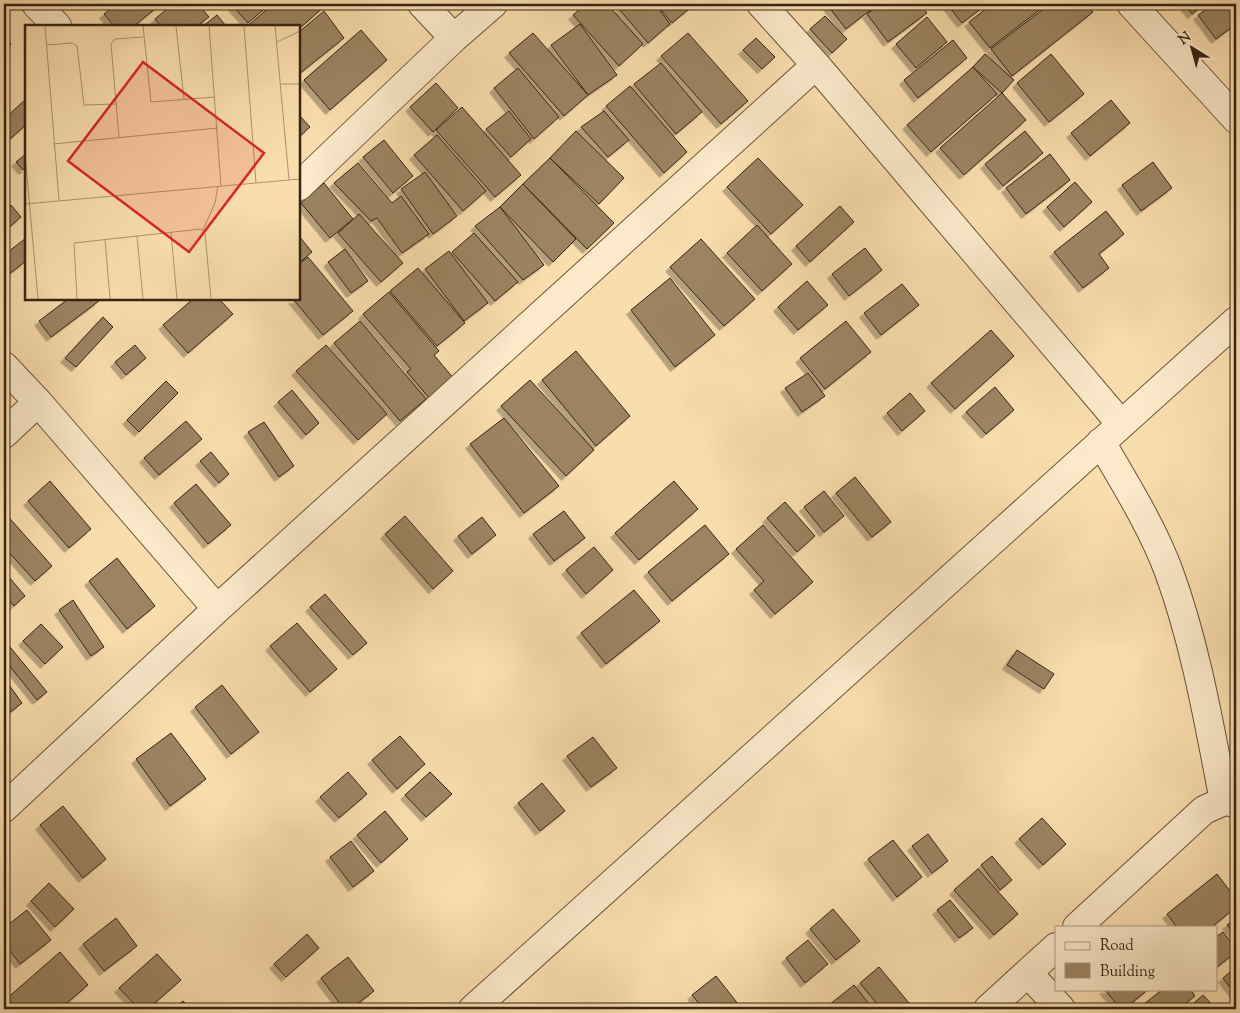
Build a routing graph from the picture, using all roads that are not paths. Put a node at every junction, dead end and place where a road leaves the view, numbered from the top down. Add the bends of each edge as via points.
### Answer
1 (36, 4) edge
2 (422, 4) edge
3 (493, 4) edge
4 (761, 4) edge
5 (1131, 4) edge
6 (56, 25) edge
7 (454, 38) junction
8 (816, 65) junction
9 (1236, 119) edge
10 (300, 185) edge
11 (1236, 321) edge
12 (4, 366) edge
13 (38, 402) junction
14 (1121, 424) junction
15 (4, 434) edge
16 (1101, 442) junction
17 (217, 609) junction
18 (1230, 802) edge
19 (4, 808) edge
20 (1078, 926) edge
21 (1055, 948) edge
22 (1028, 973) junction
23 (473, 1009) edge
24 (988, 1009) edge
25 (1061, 1009) edge

1 - 6 street
2 - 7 street
3 - 7 street
4 - 8 street
5 - 9 street
7 - 10 street
8 - 14 street
8 - 17 street
11 - 14 street
12 - 13 street
13 - 15 street
13 - 17 street
14 - 16 street
16 - 18 street via 1149,527 1169,571 1198,670
16 - 23 street
17 - 19 street
18 - 20 street via 1204,810
21 - 22 street
22 - 24 street
22 - 25 street

